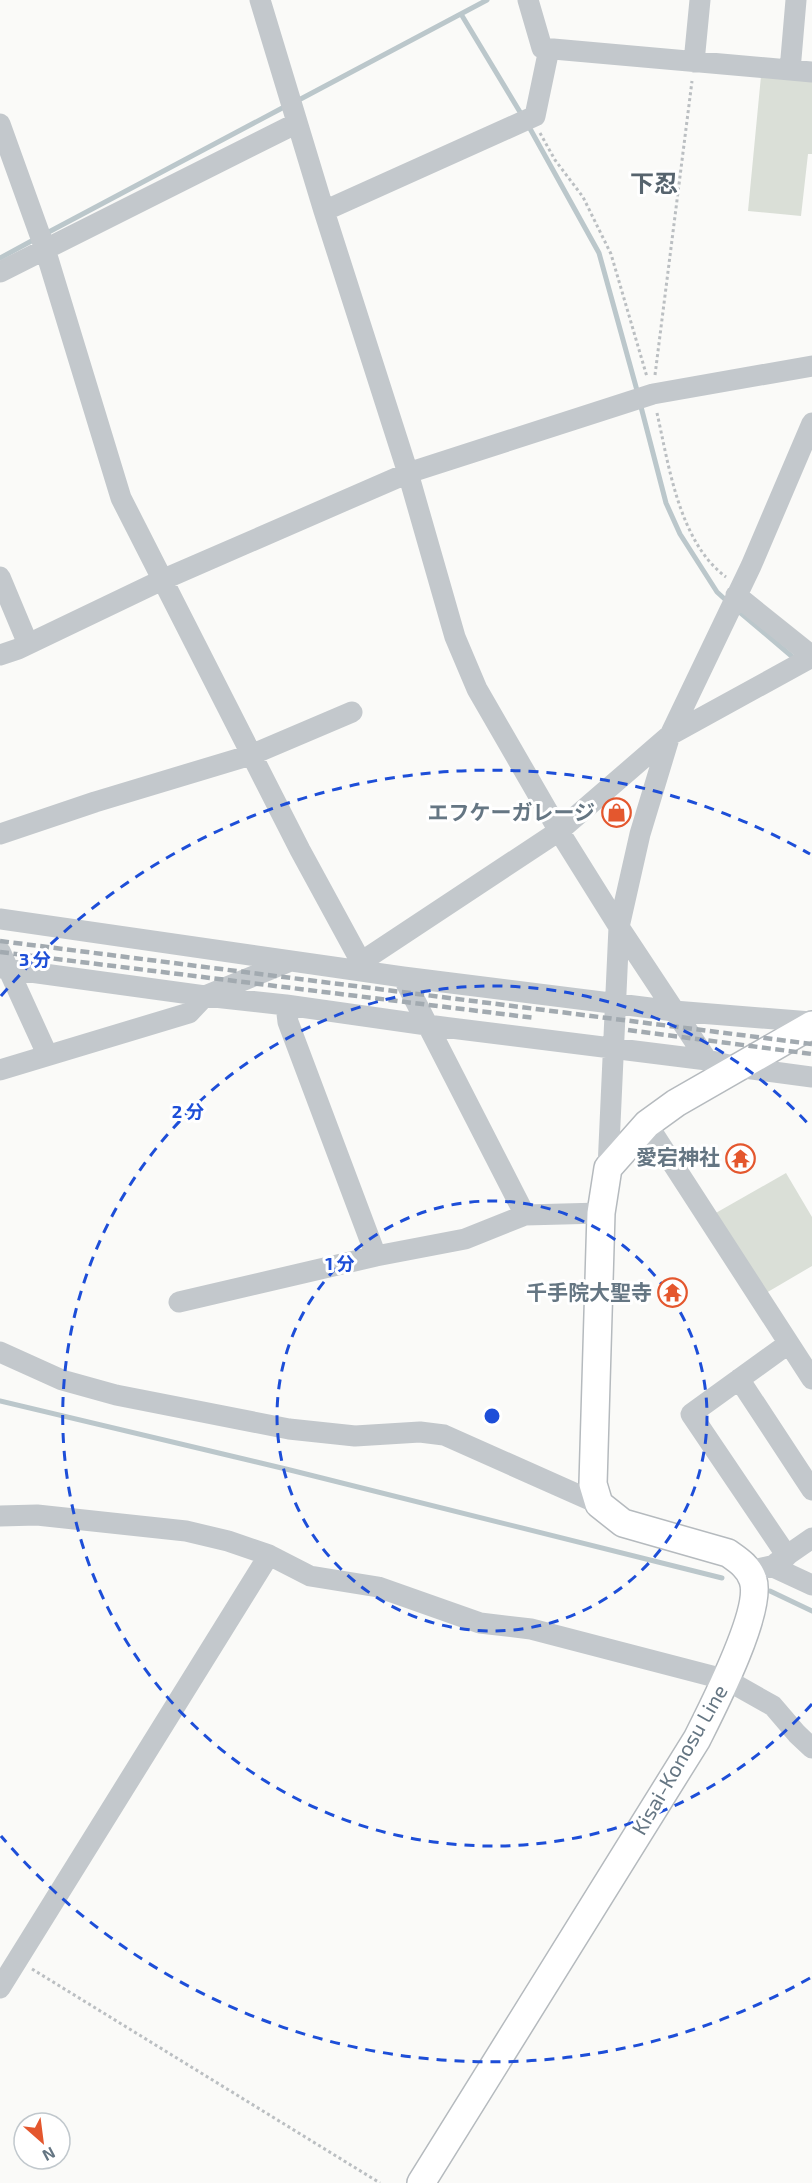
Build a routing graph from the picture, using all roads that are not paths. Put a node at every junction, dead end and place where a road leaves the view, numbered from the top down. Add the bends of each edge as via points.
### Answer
1 (260, 0) edge
2 (528, 0) edge
3 (700, 0) edge
4 (796, 0) edge
5 (549, 49) junction
6 (694, 62) junction
7 (790, 70) junction
8 (812, 72) edge
9 (297, 123) junction
10 (0, 124) edge
11 (324, 211) junction
12 (45, 249) junction
13 (0, 272) edge
14 (812, 366) edge
15 (812, 423) edge
16 (408, 473) junction
17 (0, 577) edge
18 (162, 580) junction
19 (738, 591) junction
20 (28, 644) junction
21 (0, 655) edge
22 (812, 656) edge
23 (352, 712) dead end
24 (670, 735) junction
25 (251, 755) junction
26 (559, 831) junction
27 (0, 834) edge
28 (0, 919) edge
29 (619, 927) junction
30 (289, 962) junction
31 (3, 963) edge
32 (361, 966) junction
33 (403, 977) junction
34 (205, 996) junction
35 (615, 1003) junction
36 (286, 1005) junction
37 (674, 1011) junction
38 (812, 1023) edge
39 (427, 1025) junction
40 (613, 1048) junction
41 (47, 1054) junction
42 (707, 1060) junction
43 (737, 1067) junction
44 (0, 1070) edge
45 (812, 1077) edge
46 (647, 1124) junction
47 (608, 1168) junction
48 (601, 1212) junction
49 (525, 1215) junction
50 (376, 1256) junction
51 (180, 1302) dead end
52 (788, 1344) junction
53 (0, 1352) edge
54 (739, 1379) junction
55 (812, 1379) edge
56 (812, 1490) edge
57 (599, 1504) junction
58 (0, 1516) edge
59 (812, 1538) edge
60 (268, 1555) junction
61 (769, 1565) junction
62 (812, 1586) edge
63 (727, 1680) junction
64 (812, 1748) edge
65 (0, 1988) edge
66 (421, 2183) edge

1 - 9 street
2 - 5 street via 542,48
3 - 6 street
4 - 7 street
5 - 6 street
5 - 11 street via 535,116
6 - 7 street
7 - 8 street
9 - 11 street
9 - 12 street
10 - 12 street
11 - 16 street
12 - 13 street
12 - 18 street via 121,498
14 - 16 street via 653,394
15 - 19 street
16 - 18 street
16 - 26 street via 456,637 477,689
17 - 20 street
18 - 20 street
18 - 25 street
19 - 22 street
19 - 24 street
20 - 21 street
22 - 24 street
23 - 25 street
24 - 26 street
24 - 29 street via 640,834
25 - 27 street
25 - 32 street
26 - 29 street
26 - 32 street
28 - 30 street
29 - 35 street
29 - 37 street
30 - 32 street
30 - 34 street
31 - 34 street
31 - 41 street
32 - 33 street
33 - 35 street
33 - 39 street
34 - 36 street
34 - 41 street via 189,1013
35 - 37 street
35 - 40 street
36 - 39 street
36 - 50 street via 288,1022
37 - 38 street
37 - 42 street
38 - 43 main road
39 - 40 street
39 - 49 street
40 - 42 street
40 - 47 street
41 - 44 street
42 - 43 street
43 - 45 street
43 - 46 main road
46 - 47 main road
46 - 52 street
47 - 48 main road
48 - 49 street
48 - 57 main road via 593,1484
49 - 50 street via 465,1239
50 - 51 street
52 - 54 street
52 - 55 street
53 - 57 street via 62,1380 116,1395 289,1430 355,1436 420,1432 444,1435
54 - 56 street
54 - 61 street via 691,1414
57 - 61 main road via 622,1523 728,1553 741,1562
58 - 60 street via 37,1515 186,1532
59 - 61 street
60 - 63 street via 310,1576 378,1587 480,1623 531,1629
60 - 65 street
61 - 62 street
61 - 63 main road, Kisai-Konosu Line via 753,1581 754,1595
63 - 64 street via 773,1706
63 - 66 main road, Kisai-Konosu Line via 697,1739

